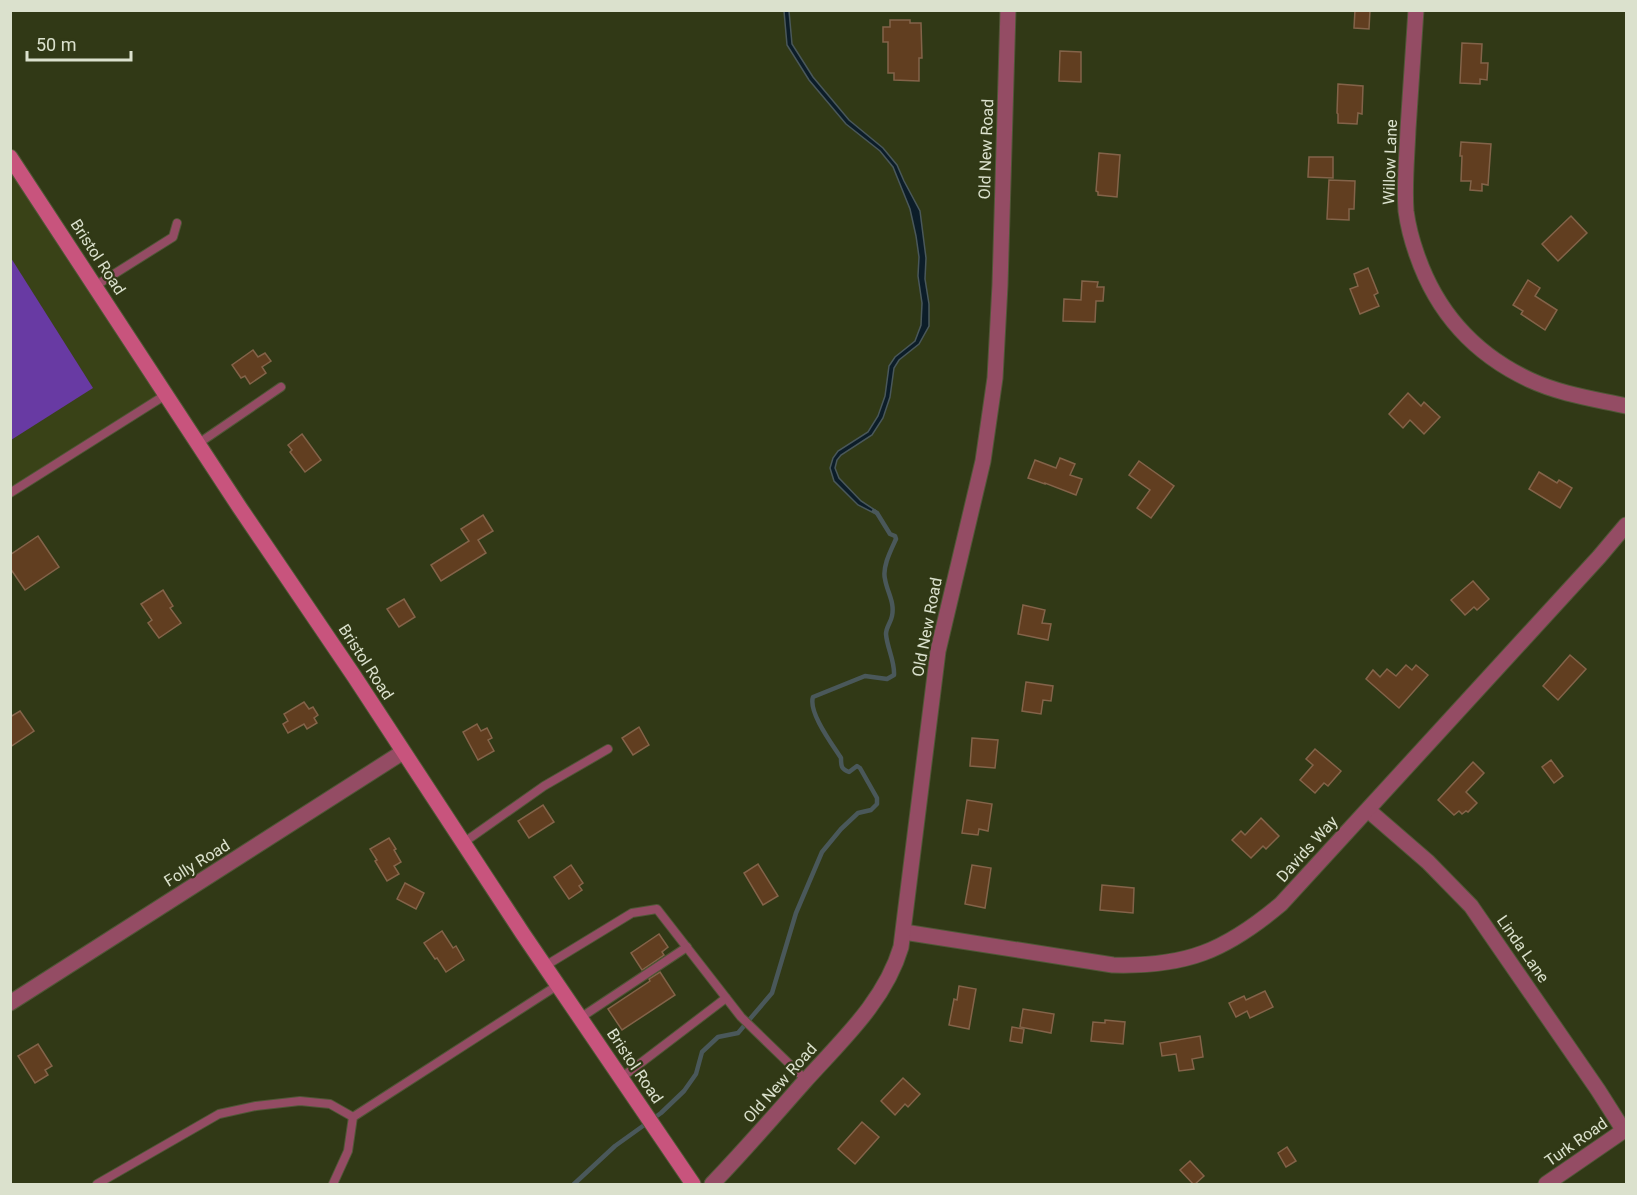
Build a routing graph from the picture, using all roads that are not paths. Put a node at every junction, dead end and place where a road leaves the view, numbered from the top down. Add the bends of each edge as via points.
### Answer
1 (1008, 10) edge
2 (1416, 10) edge
3 (10, 157) edge
4 (177, 223) dead end
5 (95, 286) junction
6 (281, 387) dead end
7 (167, 394) junction
8 (1626, 406) edge
9 (199, 443) junction
10 (10, 493) edge
11 (1626, 525) edge
12 (608, 749) dead end
13 (403, 752) junction
14 (1368, 810) junction
15 (463, 843) junction
16 (903, 932) junction
17 (687, 948) junction
18 (545, 966) junction
19 (558, 985) junction
20 (726, 998) junction
21 (10, 1003) edge
22 (580, 1018) junction
23 (621, 1078) junction
24 (806, 1080) junction
25 (353, 1117) junction
26 (1625, 1130) edge
27 (97, 1185) edge
28 (333, 1185) edge
29 (693, 1185) edge
30 (712, 1185) edge
31 (1546, 1185) edge

1 - 16 street, Old New Road via 995,378 983,461 938,651
2 - 8 street, Willow Lane via 1406,212 1411,238 1434,295 1460,330 1485,354 1510,370 1552,389
3 - 5 main road, Bristol Road
4 - 5 lane via 172,237
5 - 7 main road, Bristol Road
6 - 9 lane
7 - 9 main road, Bristol Road
7 - 10 lane
9 - 13 main road, Bristol Road
11 - 14 street, Davids Way
12 - 15 lane via 544,786
13 - 15 main road, Bristol Road
13 - 21 street, Folly Road
14 - 16 street, Davids Way via 1259,923 1223,945 1189,958 1141,966 1113,965
14 - 26 street, Linda Lane via 1471,906
15 - 18 main road, Bristol Road
16 - 24 street, Old New Road via 895,963 879,995
17 - 18 lane via 657,909 632,913
17 - 20 lane
17 - 22 lane
18 - 19 main road, Bristol Road
19 - 22 main road, Bristol Road
19 - 25 lane
20 - 23 lane
20 - 24 lane via 752,1029
22 - 23 main road, Bristol Road
23 - 29 main road, Bristol Road
24 - 30 street, Old New Road
25 - 27 lane via 330,1104 300,1101 219,1114
25 - 28 lane via 348,1151
26 - 31 street, Turk Road

